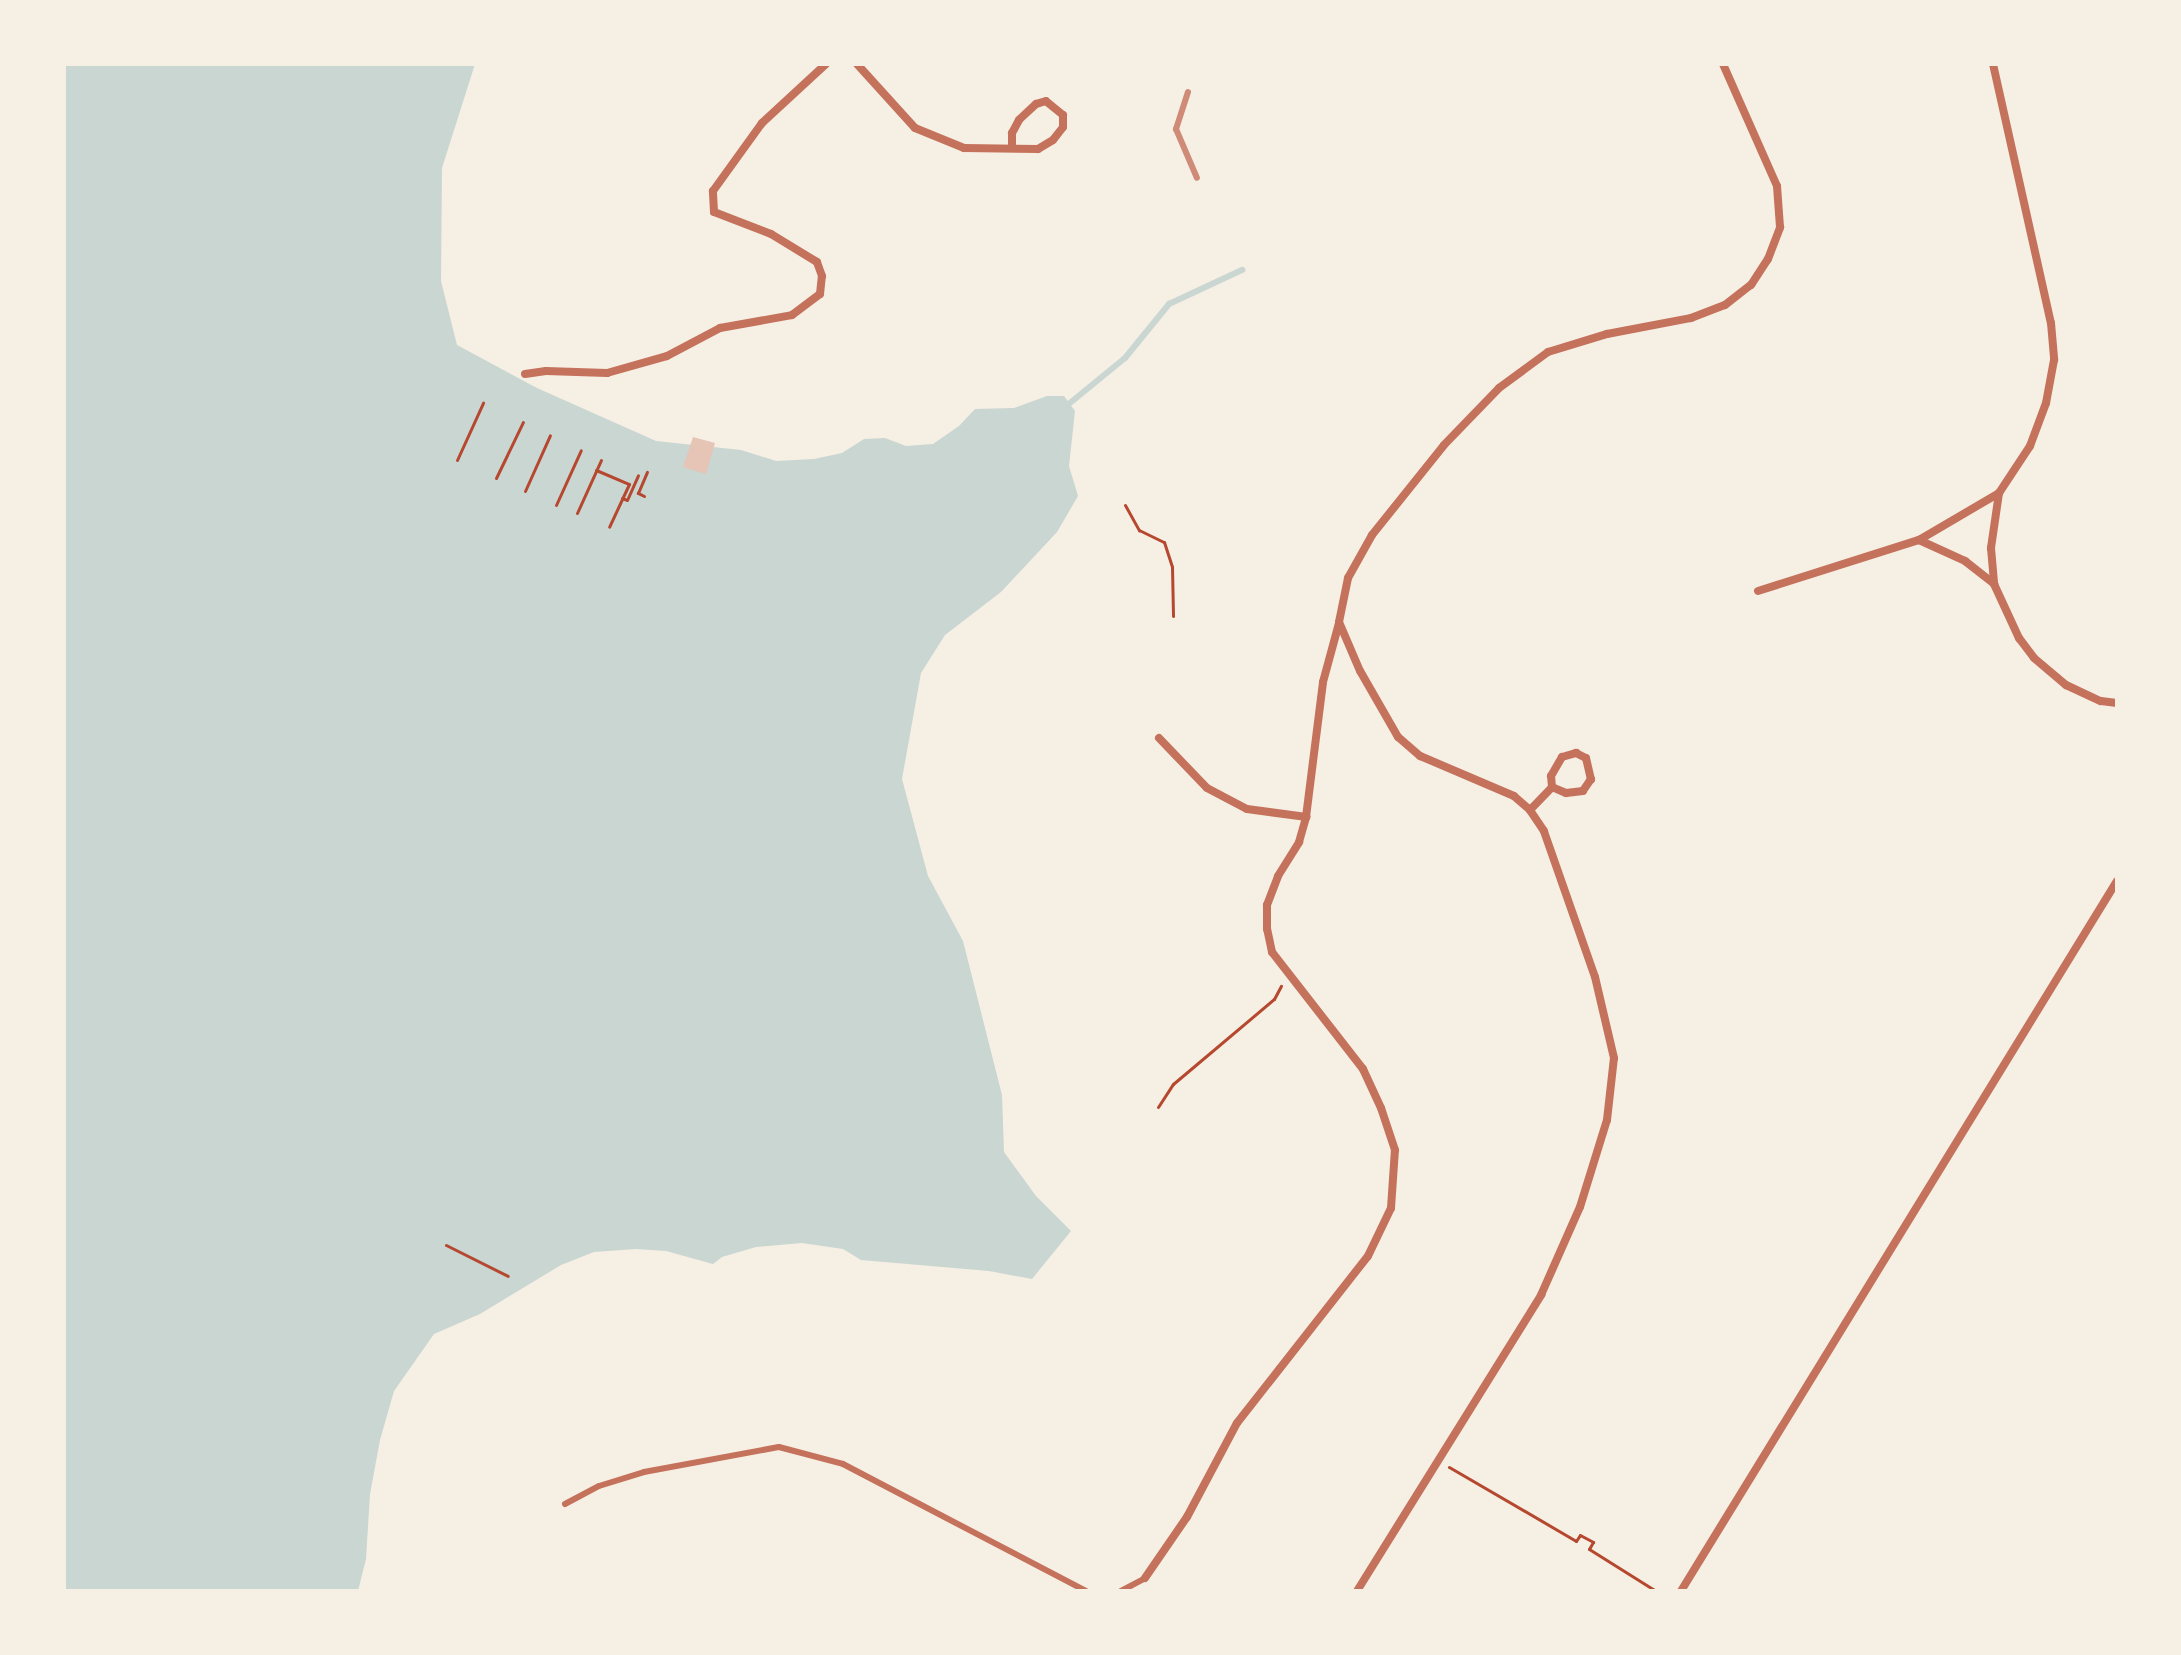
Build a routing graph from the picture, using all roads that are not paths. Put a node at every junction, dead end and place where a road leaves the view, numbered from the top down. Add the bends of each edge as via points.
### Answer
1 (826, 64) edge
2 (857, 64) edge
3 (1723, 64) edge
4 (1993, 64) edge
5 (1012, 147) junction
6 (525, 374) dead end
7 (1999, 493) junction
8 (1919, 540) junction
9 (1994, 584) junction
10 (1758, 591) dead end
11 (1339, 622) junction
12 (2117, 703) edge
13 (1159, 738) dead end
14 (1552, 787) junction
15 (1530, 810) junction
16 (1306, 817) junction
17 (2117, 881) edge
18 (565, 1504) dead end
19 (1145, 1578) joint
20 (1086, 1591) edge
21 (1121, 1591) edge
22 (1357, 1591) edge
23 (1681, 1591) edge

1 - 6 street via 762,123 713,191 714,212 771,234 817,262 820,294 792,315 720,328 667,356 607,373
2 - 5 street via 926,134 964,148
3 - 11 street via 1777,186 1780,227 1751,285 1725,305 1691,318 1548,352 1499,388 1444,445 1372,535 1348,578
4 - 7 street via 2051,323 2054,360 2030,446
5 - 5 street via 1038,149 1053,140 1063,127 1063,115 1046,101 1036,104 1019,120
7 - 8 street
7 - 9 street via 1991,548
8 - 9 street via 1965,561
8 - 10 street
9 - 12 street via 2003,610 2034,658 2066,685
11 - 15 street via 1398,737 1420,756 1514,796
11 - 16 street via 1323,682
13 - 16 street via 1207,788 1247,809
14 - 14 street via 1551,776 1562,757 1576,753 1586,758 1591,779 1583,791 1566,793
14 - 15 street
15 - 22 street via 1544,831 1595,977 1614,1058 1607,1120 1580,1207 1541,1295
16 - 19 street via 1267,905 1272,952 1363,1069 1395,1150 1391,1208 1368,1256 1237,1423 1187,1517
17 - 23 street
18 - 20 lane via 644,1472 779,1447 843,1464
19 - 21 lane

